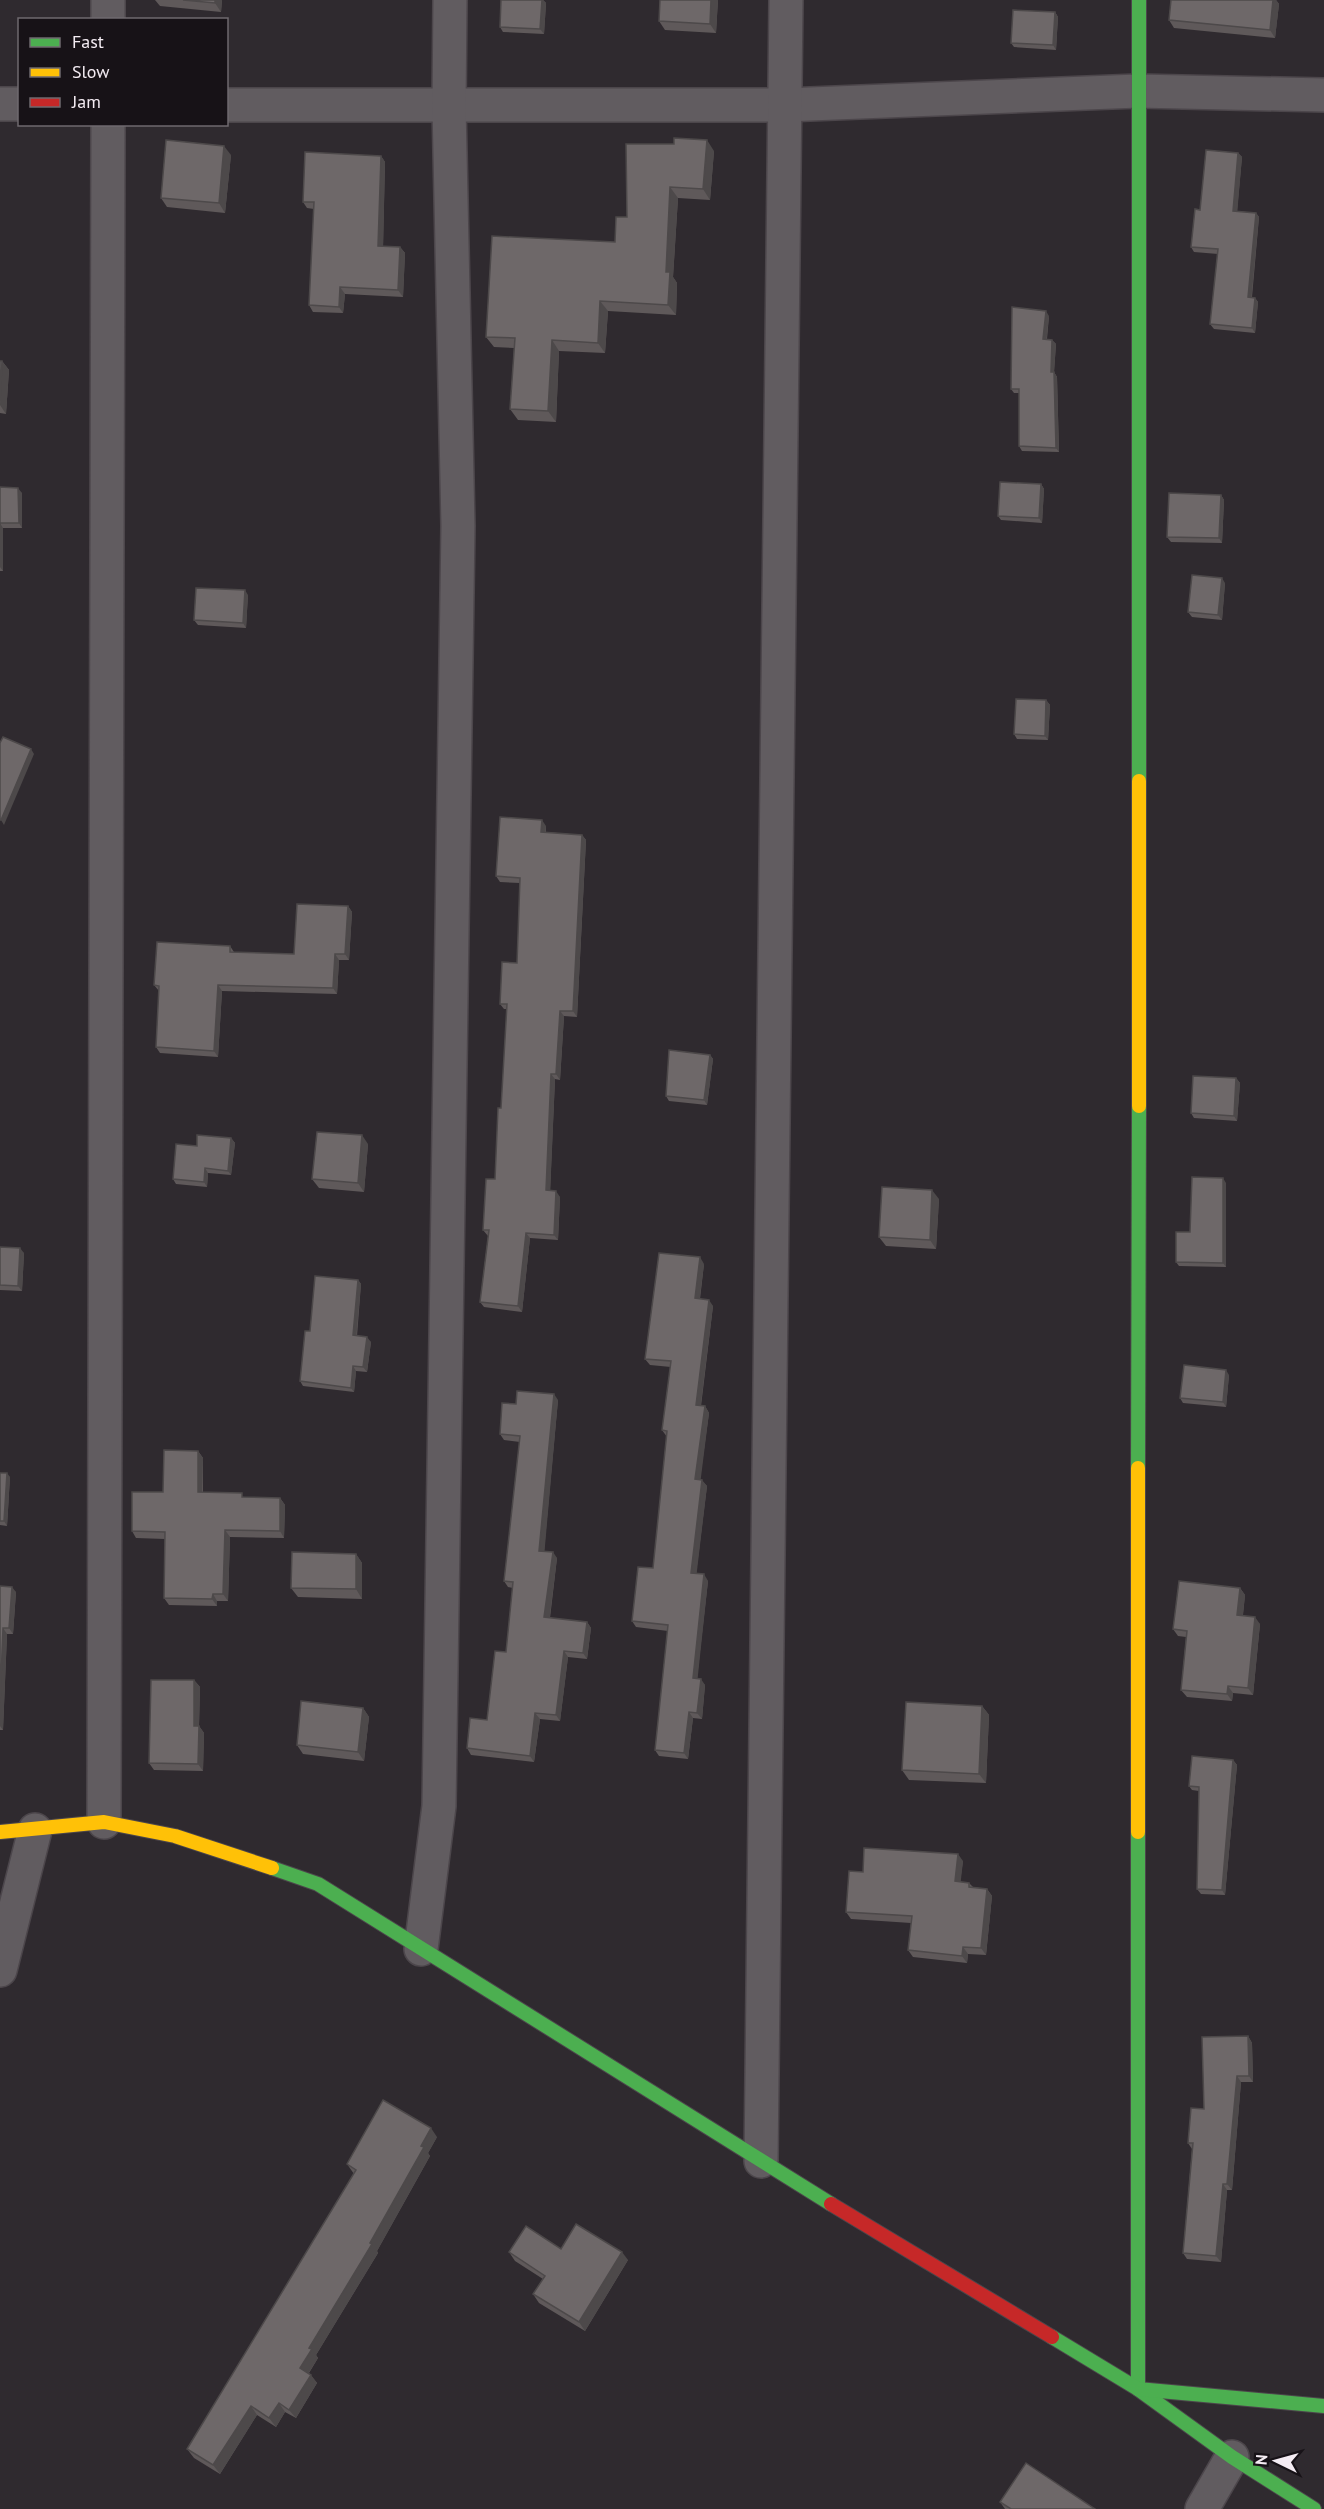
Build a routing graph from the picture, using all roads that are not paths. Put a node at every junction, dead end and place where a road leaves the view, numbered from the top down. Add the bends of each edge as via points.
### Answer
1 (108, 0) edge
2 (450, 0) edge
3 (786, 0) edge
4 (1138, 0) edge
5 (108, 18) edge
6 (1138, 91) junction
7 (1324, 95) edge
8 (0, 104) edge
9 (18, 104) edge
10 (228, 105) edge
11 (785, 105) junction
12 (449, 106) junction
13 (108, 126) edge
14 (104, 1822) junction
15 (35, 1830) junction
16 (0, 1832) edge
17 (422, 1949) junction
18 (0, 1970) edge
19 (761, 2161) junction
20 (1138, 2389) junction
21 (1324, 2406) edge
22 (1232, 2457) junction
23 (1202, 2509) edge
24 (1314, 2509) edge

1 - 5 street
2 - 12 street
3 - 11 street
4 - 6 street
6 - 7 street
6 - 11 street
6 - 20 street
8 - 9 street
10 - 12 street
11 - 12 street
11 - 19 street
12 - 17 street via 458,526 440,1794
13 - 14 street
14 - 15 street
14 - 17 street via 175,1836 318,1884
15 - 16 street
15 - 18 street
17 - 19 street
19 - 20 street
20 - 21 street
20 - 22 street
22 - 23 street
22 - 24 street

